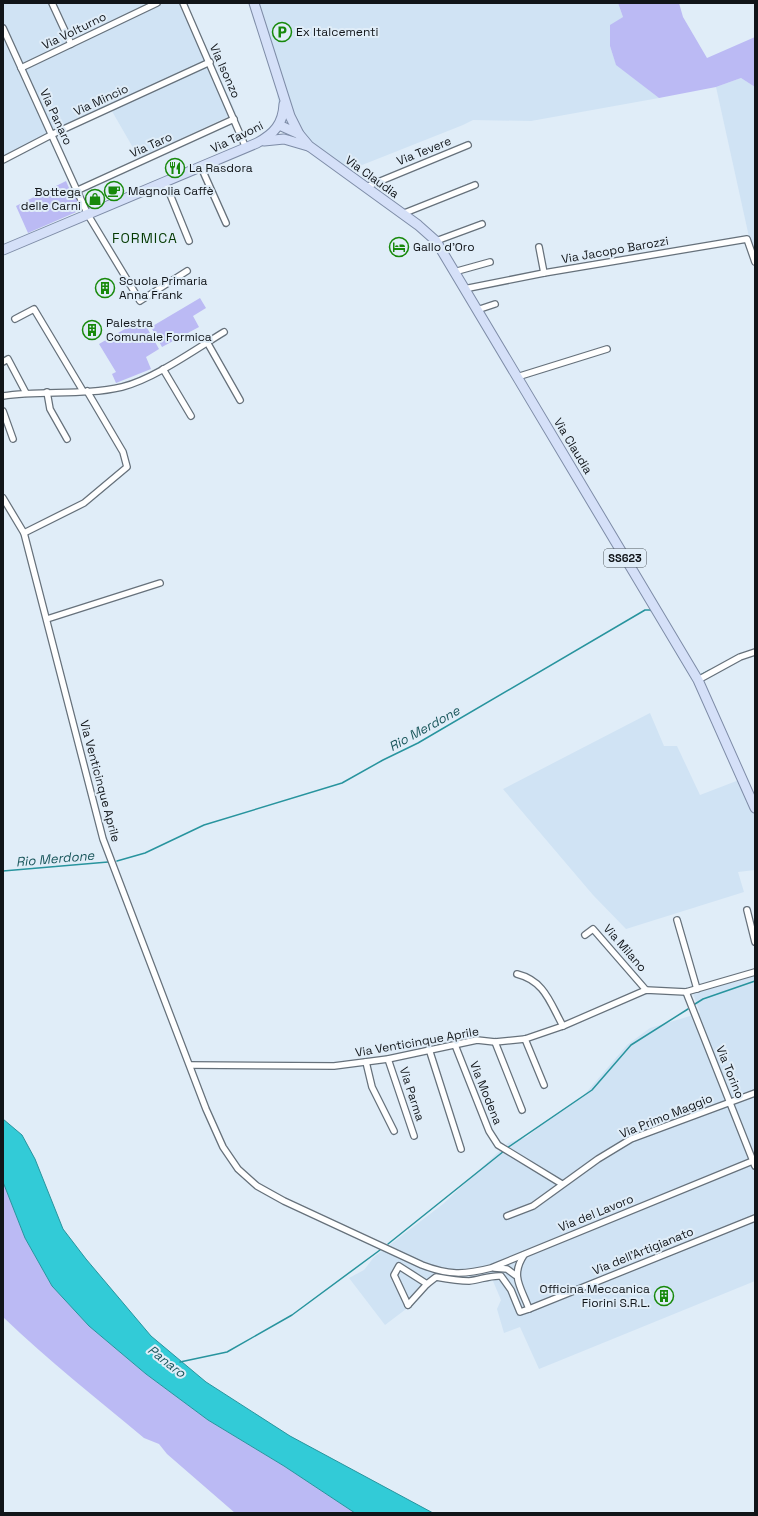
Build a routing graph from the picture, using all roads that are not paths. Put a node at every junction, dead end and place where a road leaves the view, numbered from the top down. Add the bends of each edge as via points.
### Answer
1 (52, 3) edge
2 (157, 3) edge
3 (183, 3) edge
4 (254, 3) edge
5 (148, 5) edge
6 (3, 28) edge
7 (10, 44) junction
8 (71, 44) junction
9 (3, 47) edge
10 (210, 62) junction
11 (21, 68) junction
12 (282, 94) junction
13 (234, 119) junction
14 (279, 125) junction
15 (53, 134) junction
16 (298, 138) junction
17 (257, 143) junction
18 (468, 145) dead end
19 (246, 148) junction
20 (3, 160) edge
21 (201, 167) junction
22 (165, 182) junction
23 (475, 184) dead end
24 (366, 187) junction
25 (76, 191) junction
26 (402, 214) junction
27 (88, 215) junction
28 (226, 223) dead end
29 (482, 224) dead end
30 (189, 240) dead end
31 (436, 241) junction
32 (538, 247) dead end
33 (3, 250) edge
34 (490, 262) dead end
35 (755, 262) edge
36 (186, 271) dead end
37 (454, 272) junction
38 (544, 273) junction
39 (464, 289) junction
40 (495, 304) dead end
41 (477, 310) junction
42 (15, 319) dead end
43 (224, 332) dead end
44 (207, 342) junction
45 (607, 349) dead end
46 (3, 362) edge
47 (162, 369) junction
48 (517, 377) junction
49 (85, 391) junction
50 (47, 392) junction
51 (26, 393) junction
52 (3, 396) edge
53 (240, 400) dead end
54 (3, 411) edge
55 (191, 416) dead end
56 (14, 439) dead end
57 (67, 439) dead end
58 (3, 498) edge
59 (24, 533) junction
60 (160, 583) dead end
61 (47, 619) junction
62 (755, 652) edge
63 (698, 680) junction
64 (755, 808) edge
65 (747, 910) dead end
66 (677, 920) dead end
67 (585, 935) dead end
68 (755, 942) edge
69 (755, 972) edge
70 (517, 974) dead end
71 (697, 989) junction
72 (646, 990) junction
73 (686, 992) junction
74 (563, 1026) junction
75 (525, 1039) junction
76 (495, 1042) junction
77 (455, 1045) junction
78 (429, 1049) junction
79 (388, 1059) junction
80 (366, 1062) junction
81 (190, 1065) junction
82 (544, 1085) dead end
83 (755, 1094) edge
84 (730, 1102) junction
85 (522, 1110) dead end
86 (394, 1131) dead end
87 (414, 1136) dead end
88 (461, 1149) dead end
89 (754, 1162) edge
90 (562, 1184) junction
91 (507, 1216) dead end
92 (755, 1218) edge
93 (524, 1254) junction
94 (491, 1268) junction
95 (442, 1272) joint
96 (516, 1275) junction
97 (427, 1284) junction
98 (529, 1309) junction

1 - 8 street
2 - 5 street, Via Volturno
3 - 10 street, Via Isonzo
4 - 12 main road, Via Claudia
5 - 8 street, Via Volturno
6 - 7 street, Via Panaro
7 - 9 street
7 - 11 street, Via Panaro
8 - 11 street, Via Volturno
10 - 13 street, Via Isonzo
10 - 15 street, Via Mincio
11 - 15 street, Via Panaro
12 - 14 main road, Via Claudia via 283,110
12 - 16 main road, Via Claudia / SS623
13 - 19 street, Via Isonzo
13 - 25 street, Via Taro
14 - 16 main road, Via Claudia / SS623 via 290,129
14 - 17 main road, Via Tavoni via 268,137
15 - 20 street, Via Mincio
15 - 25 street, Via Panaro
16 - 17 main road
16 - 24 main road, Via Claudia / SS623
17 - 19 main road, Via Tavoni
18 - 24 street, Via Tevere
19 - 21 main road, Via Tavoni
21 - 22 main road, Via Tavoni
21 - 28 street
22 - 27 main road, Via Tavoni
22 - 30 street
23 - 26 street
24 - 26 main road, Via Claudia / SS623
25 - 27 street, Via Panaro
26 - 31 main road, Via Claudia / SS623
27 - 33 main road, Via Tavoni
27 - 36 street, Via Panaro via 140,301
29 - 31 street
31 - 37 main road, Via Claudia / SS623
32 - 38 street
34 - 37 street
35 - 38 street, Via Jacopo Barozzi via 747,239
37 - 39 main road, Via Claudia / SS623
38 - 39 street, Via Jacopo Barozzi
39 - 41 main road, Via Claudia / SS623
40 - 41 street
41 - 48 main road, Via Claudia / SS623
42 - 49 street via 34,309
43 - 44 street
44 - 47 street
44 - 53 street
45 - 48 street
46 - 51 street via 8,359
47 - 49 street via 123,386
47 - 55 street
48 - 63 main road, Via Claudia / SS623
49 - 50 street
49 - 59 street via 123,452 127,467 84,503
50 - 51 street
50 - 57 street via 50,409
51 - 52 street
54 - 56 street
58 - 59 street, Via Venticinque Aprile
59 - 61 street, Via Venticinque Aprile
60 - 61 street
61 - 81 street, Via Venticinque Aprile via 103,839
62 - 63 street via 740,657
63 - 64 main road, Via Claudia / SS623
65 - 68 street
66 - 71 street
67 - 72 street, Via Milano via 593,929
69 - 71 street, Via Venticinque Aprile
70 - 74 street via 529,977 540,985
71 - 73 street, Via Venticinque Aprile
72 - 73 street, Via Venticinque Aprile
72 - 74 street, Via Venticinque Aprile
73 - 84 street, Via Torino
74 - 75 street, Via Venticinque Aprile
75 - 76 street, Via Venticinque Aprile
75 - 82 street
76 - 77 street, Via Venticinque Aprile via 477,1040
76 - 85 street
77 - 78 street, Via Venticinque Aprile
77 - 90 street, Via Modena via 489,1131 498,1145
78 - 79 street, Via Venticinque Aprile
78 - 88 street
79 - 80 street, Via Venticinque Aprile
79 - 87 street, Via Parma
80 - 81 street, Via Venticinque Aprile via 294,1067
80 - 86 street via 372,1087
81 - 95 street, Via Venticinque Aprile via 223,1147 238,1169 257,1186 415,1262
83 - 84 street, Via Primo Maggio
84 - 89 street, Via Torino
84 - 90 street, Via Primo Maggio via 631,1139
89 - 93 street, Via del Lavoro
90 - 91 street, Via Primo Maggio via 533,1206
92 - 98 street, Via dell'Artigianato
93 - 94 street, Via del Lavoro
93 - 96 street via 517,1265
94 - 95 street, Via del Lavoro via 469,1274
94 - 96 street via 507,1269
96 - 98 street
97 - 97 street via 408,1305 394,1275 399,1266
97 - 98 street via 436,1277 470,1281 501,1276 520,1312

